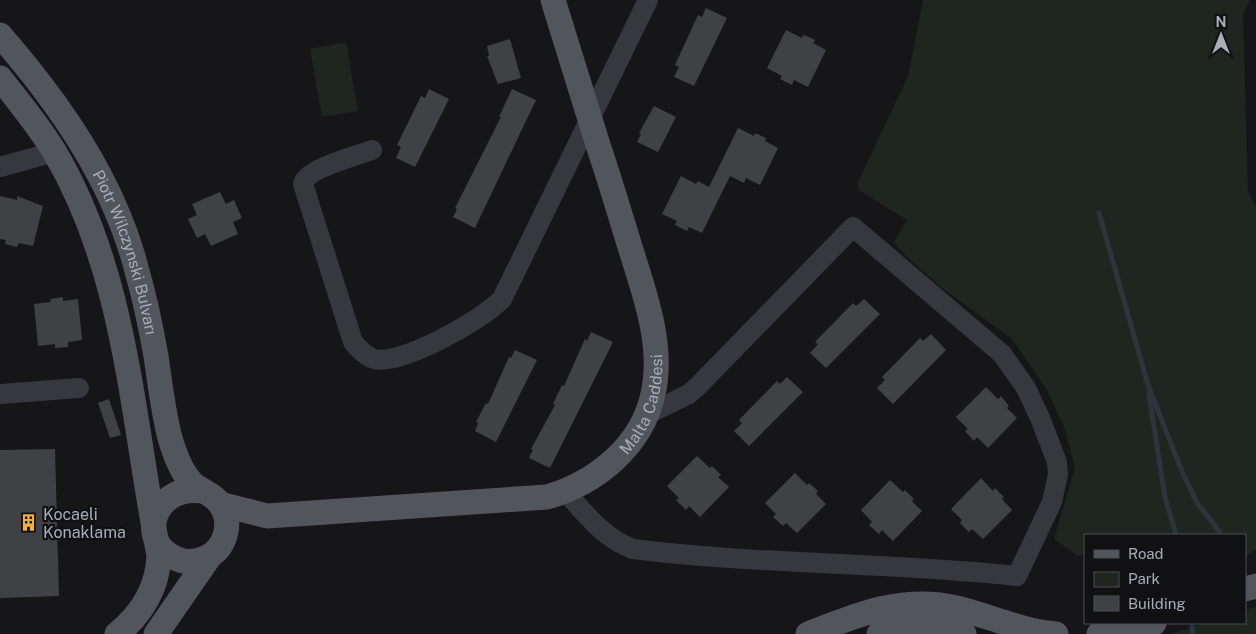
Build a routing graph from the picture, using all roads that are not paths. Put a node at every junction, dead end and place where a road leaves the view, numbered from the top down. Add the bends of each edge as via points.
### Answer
1 (553, 0) edge
2 (648, 0) edge
3 (0, 35) edge
4 (0, 78) edge
5 (590, 120) junction
6 (372, 150) dead end
7 (54, 152) junction
8 (0, 167) edge
9 (79, 388) dead end
10 (0, 394) edge
11 (648, 414) junction
12 (565, 492) junction
13 (211, 497) junction
14 (267, 516) junction
15 (154, 531) junction
16 (217, 547) junction
17 (1123, 624) edge
18 (1152, 624) edge
19 (117, 634) edge
20 (156, 634) edge
21 (808, 634) edge
22 (879, 634) edge
23 (964, 634) edge
24 (1056, 634) edge
25 (1093, 634) edge
26 (1133, 634) edge

1 - 5 main road, Malta Caddesi
2 - 5 street
3 - 13 main road, Piotr Wilczynski Bulvarı via 66,118 91,160 117,216 143,295 170,438 183,470
4 - 7 main road, Piotr Wilczynski Bulvarı
5 - 6 street via 502,298 488,311 414,353 383,360 374,359 359,350 349,332 303,184 304,179 314,172
5 - 11 main road, Malta Caddesi via 651,322 657,359
7 - 8 street
7 - 15 main road, Piotr Wilczynski Bulvarı via 88,221 112,296 139,429
9 - 10 street
11 - 12 main road, Malta Caddesi via 617,458 588,480
11 - 12 street via 698,386 854,227 1002,354 1026,388 1040,418 1058,462 1058,474 1052,502 1017,576 634,549 622,545 597,525
12 - 14 main road, Malta Caddesi via 526,500
13 - 14 main road, Malta Caddesi
13 - 15 main road, Piotr Wilczynski Bulvarı via 189,489 177,492 159,507
13 - 16 main road, Piotr Wilczynski Bulvarı via 226,515 227,527
14 - 16 main road, Malta Caddesi
15 - 16 main road, Piotr Wilczynski Bulvarı via 162,547 176,559 187,562 199,561
15 - 19 main road, Piotr Wilczynski Bulvarı via 159,555 155,583 135,618
16 - 20 main road
17 - 25 main road
18 - 26 main road
21 - 24 main road via 878,609 904,604 931,604
22 - 23 main road via 911,627 938,628

